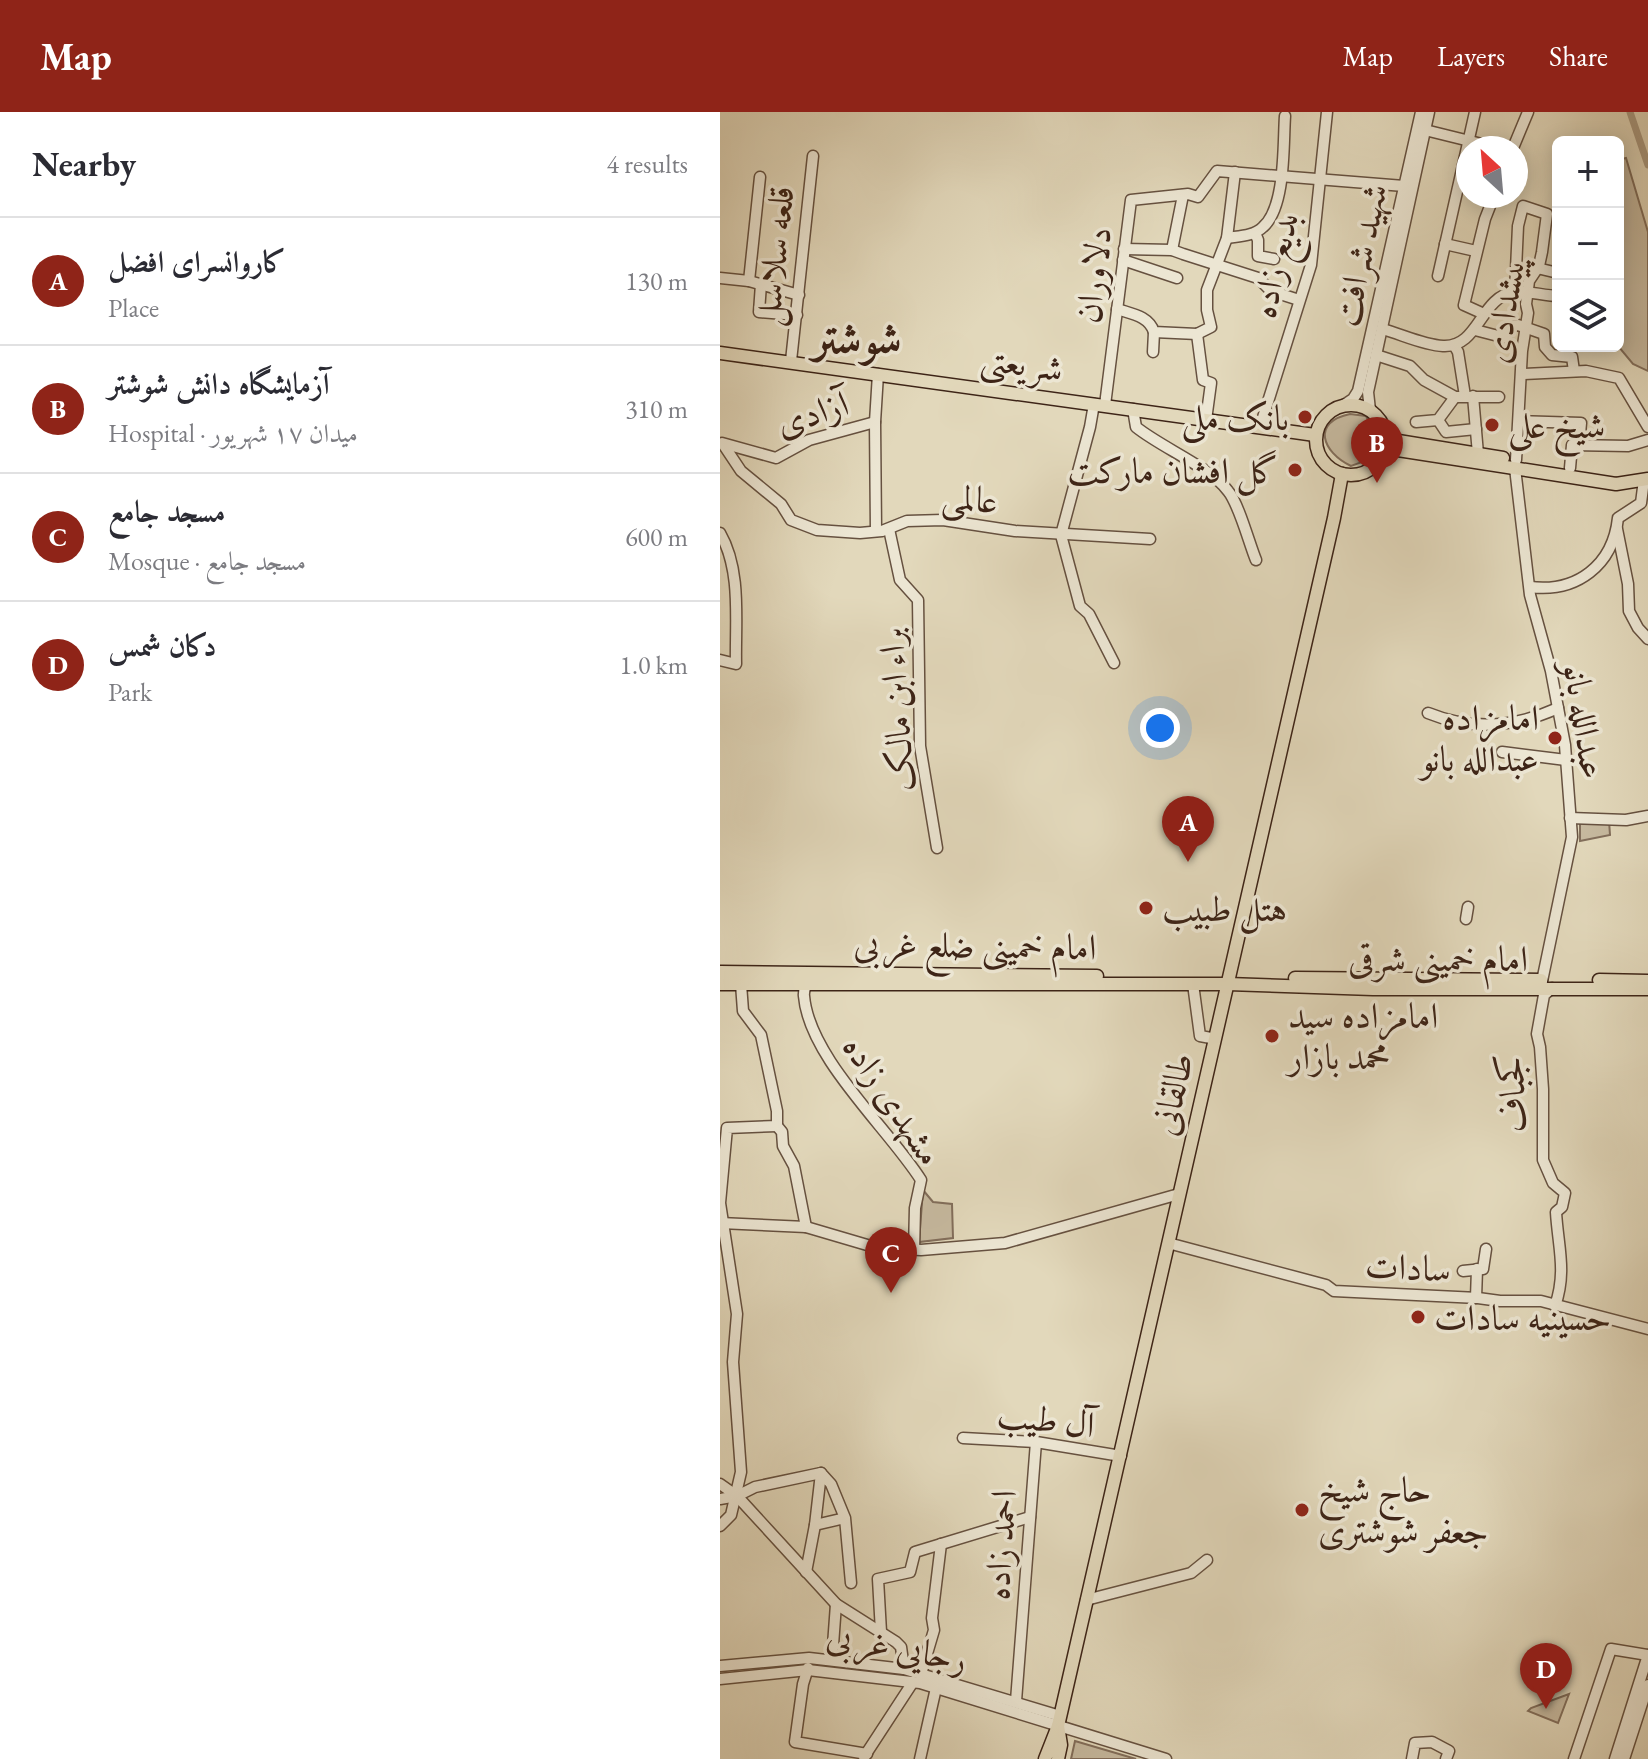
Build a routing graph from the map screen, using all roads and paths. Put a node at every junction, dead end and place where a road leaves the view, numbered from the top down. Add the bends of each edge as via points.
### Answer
1 (1327, 112) edge
2 (1421, 112) edge
3 (1429, 112) edge
4 (1475, 112) edge
5 (1528, 112) edge
6 (1285, 116) dead end
7 (1425, 130) junction
8 (1469, 136) edge
9 (1518, 136) edge
10 (1456, 137) edge
11 (813, 156) dead end
12 (1235, 172) junction
13 (1282, 175) junction
14 (760, 177) dead end
15 (1320, 178) junction
16 (1404, 186) junction
17 (1456, 194) edge
18 (1183, 195) junction
19 (1490, 208) edge
20 (1255, 233) junction
21 (1227, 238) junction
22 (1445, 244) junction
23 (1172, 250) junction
24 (1476, 251) junction
25 (1124, 254) junction
26 (1274, 259) dead end
27 (1218, 265) junction
28 (1537, 268) junction
29 (1552, 272) edge
30 (1438, 276) dead end
31 (720, 278) edge
32 (1177, 278) dead end
33 (749, 281) junction
34 (761, 284) junction
35 (1515, 291) junction
36 (1528, 294) junction
37 (799, 295) junction
38 (1552, 296) edge
39 (1299, 300) junction
40 (1117, 309) junction
41 (1484, 314) junction
42 (797, 315) junction
43 (1524, 327) junction
44 (1382, 329) junction
45 (1475, 330) junction
46 (1154, 332) junction
47 (1197, 334) junction
48 (1454, 345) junction
49 (1153, 352) dead end
50 (1573, 352) edge
51 (720, 353) edge
52 (1376, 355) junction
53 (791, 361) junction
54 (1574, 371) junction
55 (878, 374) junction
56 (1522, 374) junction
57 (1464, 396) junction
58 (1499, 397) dead end
59 (1099, 405) junction
60 (1344, 405) junction
61 (1133, 409) junction
62 (1370, 410) junction
63 (1206, 420) junction
64 (1438, 420) junction
65 (1519, 421) junction
66 (875, 422) junction
67 (1416, 422) dead end
68 (1260, 427) junction
69 (1648, 427) edge
70 (1476, 429) junction
71 (1315, 435) junction
72 (1648, 440) edge
73 (722, 443) edge
74 (1386, 444) junction
75 (1579, 445) junction
76 (1478, 454) junction
77 (720, 456) edge
78 (1516, 464) junction
79 (1570, 468) junction
80 (1342, 474) junction
81 (1647, 477) edge
82 (889, 529) junction
83 (1617, 529) junction
84 (876, 531) junction
85 (720, 533) edge
86 (1061, 535) junction
87 (1150, 539) dead end
88 (1256, 560) dead end
89 (1530, 587) junction
90 (1648, 639) edge
91 (720, 660) edge
92 (1114, 663) dead end
93 (1558, 708) junction
94 (1428, 713) dead end
95 (1502, 752) dead end
96 (1566, 760) junction
97 (1648, 816) edge
98 (1570, 818) junction
99 (937, 848) dead end
100 (1468, 907) dead end
101 (1466, 919) dead end
102 (720, 972) edge
103 (807, 979) junction
104 (1229, 980) junction
105 (1648, 981) edge
106 (720, 984) edge
107 (741, 984) junction
108 (1193, 984) junction
109 (1545, 985) junction
110 (1648, 989) edge
111 (1211, 1038) dead end
112 (777, 1126) junction
113 (1179, 1194) junction
114 (722, 1223) edge
115 (806, 1227) junction
116 (1168, 1243) junction
117 (1486, 1249) dead end
118 (914, 1250) junction
119 (725, 1266) edge
120 (1477, 1269) junction
121 (1463, 1271) dead end
122 (1476, 1298) junction
123 (1555, 1306) junction
124 (1648, 1329) edge
125 (963, 1438) dead end
126 (1036, 1442) junction
127 (1121, 1456) junction
128 (821, 1473) junction
129 (720, 1484) edge
130 (737, 1496) junction
131 (720, 1499) edge
132 (1030, 1517) junction
133 (845, 1518) junction
134 (815, 1525) junction
135 (720, 1526) edge
136 (941, 1544) junction
137 (1207, 1560) dead end
138 (806, 1572) junction
139 (851, 1583) dead end
140 (1086, 1600) junction
141 (836, 1604) junction
142 (881, 1632) junction
143 (1648, 1655) edge
144 (809, 1658) junction
145 (832, 1659) junction
146 (720, 1666) edge
147 (904, 1669) junction
148 (808, 1670) junction
149 (917, 1678) junction
150 (720, 1679) edge
151 (1648, 1685) edge
152 (936, 1688) junction
153 (1016, 1701) junction
154 (1059, 1721) junction
155 (1448, 1755) edge
156 (865, 1756) edge
157 (920, 1759) edge
158 (1045, 1759) edge
159 (1058, 1759) edge
160 (1166, 1759) edge
161 (1412, 1759) edge
162 (1574, 1759) edge
163 (1615, 1759) edge
164 (1624, 1759) edge

1 - 15 street, بدیع زاده
2 - 16 street, شهید شرافت
3 - 7 street, شهید شرافت
4 - 8 street
5 - 9 street
6 - 13 street
7 - 10 street
7 - 44 street, شهید شرافت
11 - 37 street, قلعه سلاسل
12 - 13 street
12 - 18 street via 1217,171 1198,197
12 - 21 street
13 - 15 street
13 - 20 street via 1272,217
14 - 33 street
15 - 16 street
15 - 39 street, بدیع زاده via 1311,265
16 - 60 street, شهید شرافت via 1358,391
17 - 22 street
18 - 23 street
18 - 25 street, دلاوران via 1131,200
19 - 24 street
20 - 21 street
20 - 26 street via 1258,256
21 - 27 street
22 - 24 street
22 - 30 street
23 - 25 street
23 - 27 street
24 - 41 street via 1464,305
25 - 32 street
25 - 40 street, دلاوران
27 - 39 street
27 - 47 street via 1207,290 1211,327
28 - 29 street
28 - 35 street, پیشدادی via 1547,214 1523,206
28 - 36 street, پیشدادی
31 - 33 street
33 - 34 street
34 - 37 street
34 - 42 street via 759,312
35 - 36 street
35 - 41 street via 1491,303
36 - 38 street
36 - 43 street, پیشدادی
37 - 42 street, قلعه سلاسل
39 - 68 street, بدیع زاده
40 - 46 street via 1146,319
40 - 59 street, دلاوران
41 - 45 street
42 - 53 street, قلعه سلاسل
43 - 45 street via 1510,327 1506,338
43 - 50 street via 1544,334 1552,355
43 - 56 street, پیشدادی
44 - 48 street via 1439,346
44 - 52 street, شهید شرافت
45 - 48 street
46 - 47 street
46 - 49 street
47 - 63 street via 1203,380 1211,383
48 - 57 street
50 - 54 street
51 - 53 main road, شریعتی
52 - 57 street via 1410,366 1424,380
52 - 62 street, شهید شرافت
53 - 55 main road, شریعتی
54 - 56 street
54 - 69 street via 1619,378
55 - 59 main road, شریعتی
55 - 66 street
56 - 65 street, پیشدادی
57 - 58 street
57 - 64 street
57 - 70 street
59 - 61 main road, شریعتی
59 - 86 street, دلاوران
60 - 62 main road
60 - 71 main road via 1325,415
61 - 63 main road, شریعتی
61 - 88 street via 1136,427 1208,472 1229,492
62 - 74 main road via 1380,419
63 - 68 main road, شریعتی
64 - 67 street
64 - 70 street via 1446,432
65 - 75 street via 1581,423
65 - 78 street, پیشدادی
66 - 73 street, آزادی via 809,440 776,458
66 - 84 street
68 - 71 main road, شریعتی
70 - 76 street
71 - 80 main road via 1324,464
72 - 75 street via 1628,446
73 - 77 street
73 - 84 street, عالمی via 741,471 781,504 791,520 817,530
74 - 76 main road
74 - 78 main road
74 - 80 main road via 1376,465 1366,472
75 - 79 street via 1572,445
76 - 78 main road
78 - 79 main road
78 - 81 main road via 1616,484
78 - 89 street, عبدالله بانو
79 - 81 main road
80 - 104 main road, طالقانی
81 - 83 street via 1641,503 1618,518
82 - 84 street, عالمی
82 - 86 street, عالمی via 907,521 943,520
82 - 99 street, براء ابن مالک via 900,580 918,600 920,746
83 - 89 street via 1607,557 1582,579
83 - 90 street via 1629,611
85 - 91 street via 733,570 736,664
86 - 87 street, عالمی
86 - 92 street via 1080,606
89 - 93 street, عبدالله بانو
93 - 94 street via 1504,725 1469,725
93 - 96 street, عبدالله بانو
95 - 96 street
96 - 98 street, عبدالله بانو
97 - 98 street
98 - 109 street, عبدالله بانو via 1572,837
100 - 101 street
102 - 103 main road, امام خمینی ضلع غربی
103 - 104 main road, امام خمینی ضلع غربی
103 - 107 main road, امام خمینی ضلع غربی
103 - 108 main road, امام خمینی ضلع غربی
103 - 118 street, مشهدی زاده via 803,992 808,1017 836,1070 921,1180
104 - 108 main road, امام خمینی ضلع غربی
104 - 109 main road, امام خمینی شرقی via 1373,989
104 - 113 main road, طالقانی
105 - 109 main road, امام خمینی شرقی
106 - 107 main road, امام خمینی ضلع غربی
107 - 112 street via 743,1011 761,1035
108 - 111 street via 1200,1036
109 - 110 main road, امام خمینی شرقی
109 - 123 street, کجباف via 1537,1034 1543,1160 1553,1183 1565,1193 1556,1212 1562,1287
112 - 114 street via 727,1128
112 - 115 street via 794,1166
113 - 116 main road, طالقانی
113 - 118 street via 1005,1243
114 - 115 street
114 - 119 street
115 - 118 street via 874,1247
116 - 122 street, سادات via 1334,1291
116 - 127 main road, طالقانی
117 - 120 street via 1483,1269
119 - 130 street via 737,1314
120 - 121 street
120 - 122 street
122 - 123 street, سادات
123 - 124 street, سادات
125 - 126 street, آل طیب
126 - 127 street, آل طیب
126 - 132 street, احمد زاده
127 - 140 main road, طالقانی
128 - 130 street
128 - 133 street
128 - 134 street
129 - 130 street
130 - 131 street
130 - 135 street via 731,1515
130 - 138 street
132 - 136 street
132 - 153 street, احمد زاده
133 - 134 street
133 - 139 street
134 - 138 street
136 - 142 street via 915,1552 910,1572 878,1579
136 - 149 street via 934,1630
137 - 140 street via 1191,1573
138 - 141 street
140 - 154 main road, طالقانی
141 - 142 street
141 - 145 street
142 - 147 street via 901,1647
143 - 162 street via 1611,1649
143 - 163 street
144 - 145 street, رجایی غربی
144 - 146 street, رجایی غربی
144 - 148 street
145 - 147 street, رجایی غربی
147 - 149 street, رجایی غربی
148 - 149 street, رجایی غربی
148 - 150 street, رجایی غربی
148 - 156 street via 795,1742
149 - 152 street, رجایی غربی
149 - 153 street, رجایی غربی
149 - 156 street
151 - 164 street
152 - 154 street, رجایی غربی
152 - 157 street
153 - 154 street, رجایی غربی
154 - 158 main road, طالقانی
154 - 159 main road, طالقانی
154 - 160 street
155 - 161 street via 1432,1742 1415,1743

